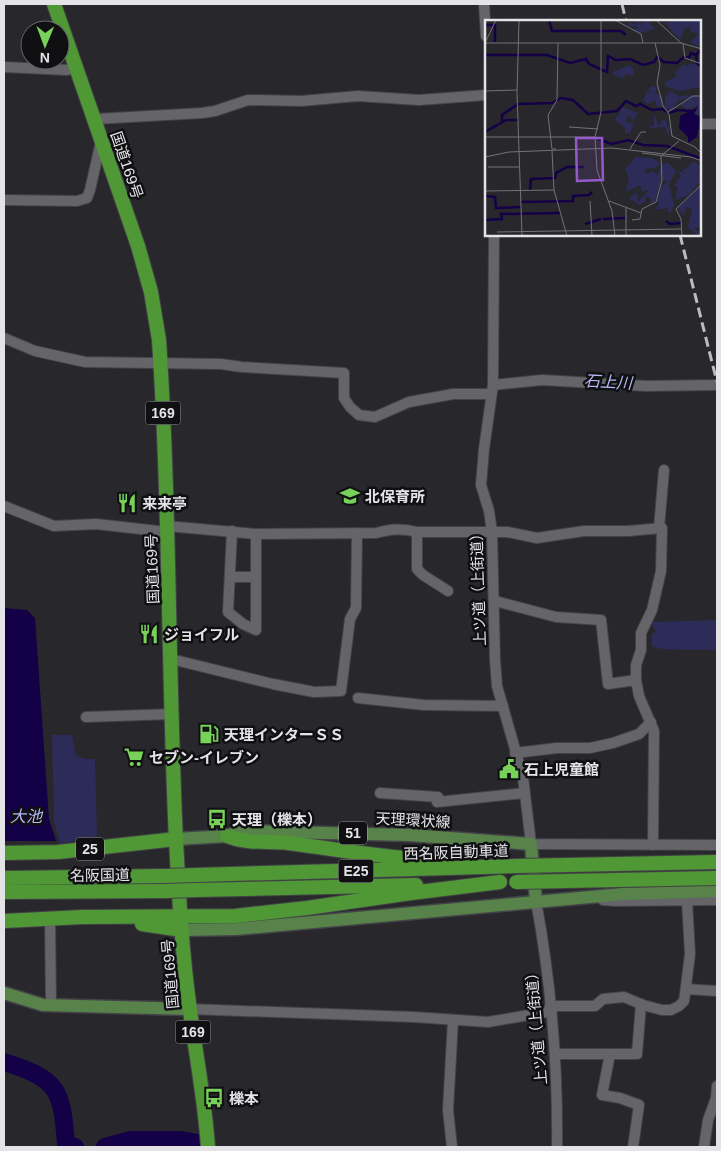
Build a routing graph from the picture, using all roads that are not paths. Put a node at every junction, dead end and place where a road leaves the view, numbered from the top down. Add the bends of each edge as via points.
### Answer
1 (54, 4) edge
2 (484, 4) edge
3 (485, 20) edge
4 (4, 67) edge
5 (76, 67) junction
6 (485, 95) edge
7 (94, 118) junction
8 (701, 124) edge
9 (717, 124) edge
10 (101, 140) junction
11 (4, 200) edge
12 (494, 236) edge
13 (4, 338) edge
14 (161, 363) junction
15 (717, 385) edge
16 (492, 389) junction
17 (664, 470) dead end
18 (4, 506) edge
19 (659, 528) junction
20 (167, 529) junction
21 (232, 531) junction
22 (417, 532) junction
23 (492, 532) junction
24 (357, 533) junction
25 (256, 534) junction
26 (230, 577) junction
27 (256, 577) junction
28 (448, 591) dead end
29 (495, 601) junction
30 (172, 658) junction
31 (636, 680) junction
32 (358, 698) dead end
33 (503, 706) junction
34 (173, 714) junction
35 (86, 717) dead end
36 (651, 722) junction
37 (515, 753) junction
38 (380, 793) dead end
39 (525, 793) junction
40 (227, 836) junction
41 (176, 839) junction
42 (531, 844) junction
43 (653, 845) junction
44 (717, 845) edge
45 (4, 854) edge
46 (717, 862) edge
47 (510, 866) junction
48 (196, 875) joint
49 (4, 878) edge
50 (717, 878) edge
51 (500, 882) junction
52 (196, 890) joint
53 (717, 891) edge
54 (4, 892) edge
55 (580, 897) junction
56 (687, 900) junction
57 (717, 900) edge
58 (536, 901) junction
59 (50, 918) junction
60 (4, 921) edge
61 (182, 923) junction
62 (686, 989) junction
63 (717, 991) edge
64 (4, 993) edge
65 (641, 1004) junction
66 (51, 1005) junction
67 (190, 1009) junction
68 (551, 1009) junction
69 (453, 1020) junction
70 (555, 1054) junction
71 (610, 1054) junction
72 (717, 1086) edge
73 (208, 1147) edge
74 (452, 1147) edge
75 (557, 1147) edge
76 (633, 1147) edge
77 (704, 1147) edge

1 - 5 highway, 国道169号 / 169
2 - 3 street
4 - 5 street via 67,70
5 - 7 highway, 国道169号 / 169
6 - 7 street via 419,100 358,96 301,101 248,100 202,113
7 - 10 highway, 国道169号 / 169
8 - 9 street
10 - 11 street via 87,198 77,201
10 - 14 highway, 国道169号 / 169 via 151,292
12 - 16 street, 上ツ道（上街道）
13 - 14 street via 35,351 85,362
14 - 16 street via 344,373 344,398 350,407 360,415 375,417 409,402
14 - 20 highway, 国道169号 / 169
15 - 16 street via 646,386 542,380
16 - 23 street, 上ツ道（上街道） via 481,485
17 - 19 street
18 - 20 street via 54,526 96,524
19 - 23 street via 584,531 537,538
19 - 31 street via 663,529 661,571 652,610 641,632
20 - 21 street
20 - 30 highway, 国道169号 / 169
21 - 25 street
21 - 26 street
22 - 23 street
22 - 24 street via 392,529 376,534
22 - 28 street via 417,569
23 - 29 street, 上ツ道（上街道）
24 - 25 street
24 - 30 street via 356,608 350,619 341,691 314,692
25 - 27 street
26 - 27 street
26 - 27 street via 228,612 242,624 256,630
29 - 31 street via 556,617 601,620 608,684
29 - 33 street, 上ツ道（上街道） via 495,660
30 - 34 highway, 国道169号 / 169
31 - 36 street via 638,696
32 - 33 street via 424,705
33 - 37 street, 上ツ道（上街道）
34 - 35 street
34 - 41 highway, 国道169号 / 169
36 - 37 street via 639,734 613,743 590,748
36 - 43 street via 654,731
37 - 39 street, 上ツ道（上街道）
38 - 39 street via 438,797 437,802
39 - 42 street, 上ツ道（上街道）
40 - 41 main road, 天理環状線 / 51
40 - 42 main road, 天理環状線 / 51 via 240,831 410,835
40 - 47 highway via 239,841 286,843 392,858 479,861
41 - 45 highway, 25 via 58,852
41 - 61 highway, 国道169号 / 169
42 - 43 street
42 - 58 main road
43 - 44 street
46 - 47 highway, 西名阪自動車道 / E25, bridge
47 - 48 highway, 西名阪自動車道 / E25
48 - 49 highway, 名阪国道 / E25, bridge
50 - 51 highway, 西名阪自動車道 / E25, bridge
51 - 52 highway, 西名阪自動車道 / E25
51 - 61 highway
52 - 54 highway, 名阪国道 / E25, bridge
53 - 55 main road
55 - 56 street via 616,901
55 - 58 main road
56 - 57 street
56 - 62 street via 690,954
58 - 61 main road via 236,929
58 - 68 street, 上ツ道（上街道）
59 - 60 highway
59 - 61 highway
59 - 66 street
61 - 67 highway, 国道169号 / 169
62 - 63 street
62 - 65 street via 684,1000 671,1010
64 - 66 main road
65 - 68 street via 624,997 603,999 595,1006
65 - 71 street via 637,1054
66 - 67 main road
67 - 69 street
67 - 73 highway, 国道169号 / 169
68 - 69 street via 488,1022
68 - 70 street, 上ツ道（上街道）
69 - 74 street via 448,1110
70 - 71 street
70 - 75 street, 上ツ道（上街道）
71 - 76 street via 602,1095 639,1105
72 - 77 street

